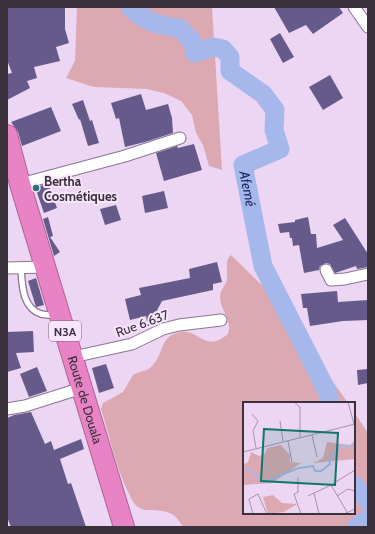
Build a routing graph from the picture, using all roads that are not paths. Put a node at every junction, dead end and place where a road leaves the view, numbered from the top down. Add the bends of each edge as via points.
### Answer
1 (354, 7) edge
2 (368, 27) edge
3 (7, 135) edge
4 (180, 138) dead end
5 (20, 184) junction
6 (46, 267) junction
7 (7, 268) edge
8 (21, 268) junction
9 (326, 270) dead end
10 (368, 274) edge
11 (61, 317) junction
12 (221, 320) dead end
13 (73, 357) junction
14 (82, 388) junction
15 (7, 409) edge
16 (124, 527) edge

1 - 2 street
3 - 5 highway, Route de Douala / N3A
4 - 5 street via 125,156
5 - 6 highway, Route de Douala / N3A
6 - 8 street
6 - 11 highway, Route de Douala / N3A
7 - 8 street
8 - 11 lane via 23,292 29,307 40,314
9 - 10 street via 331,280
11 - 13 highway, Route de Douala / N3A
12 - 13 street, Rue 6.637 via 179,325 132,344
13 - 14 highway, Route de Douala / N3A
14 - 15 street
14 - 16 highway, Route de Douala / N3A

